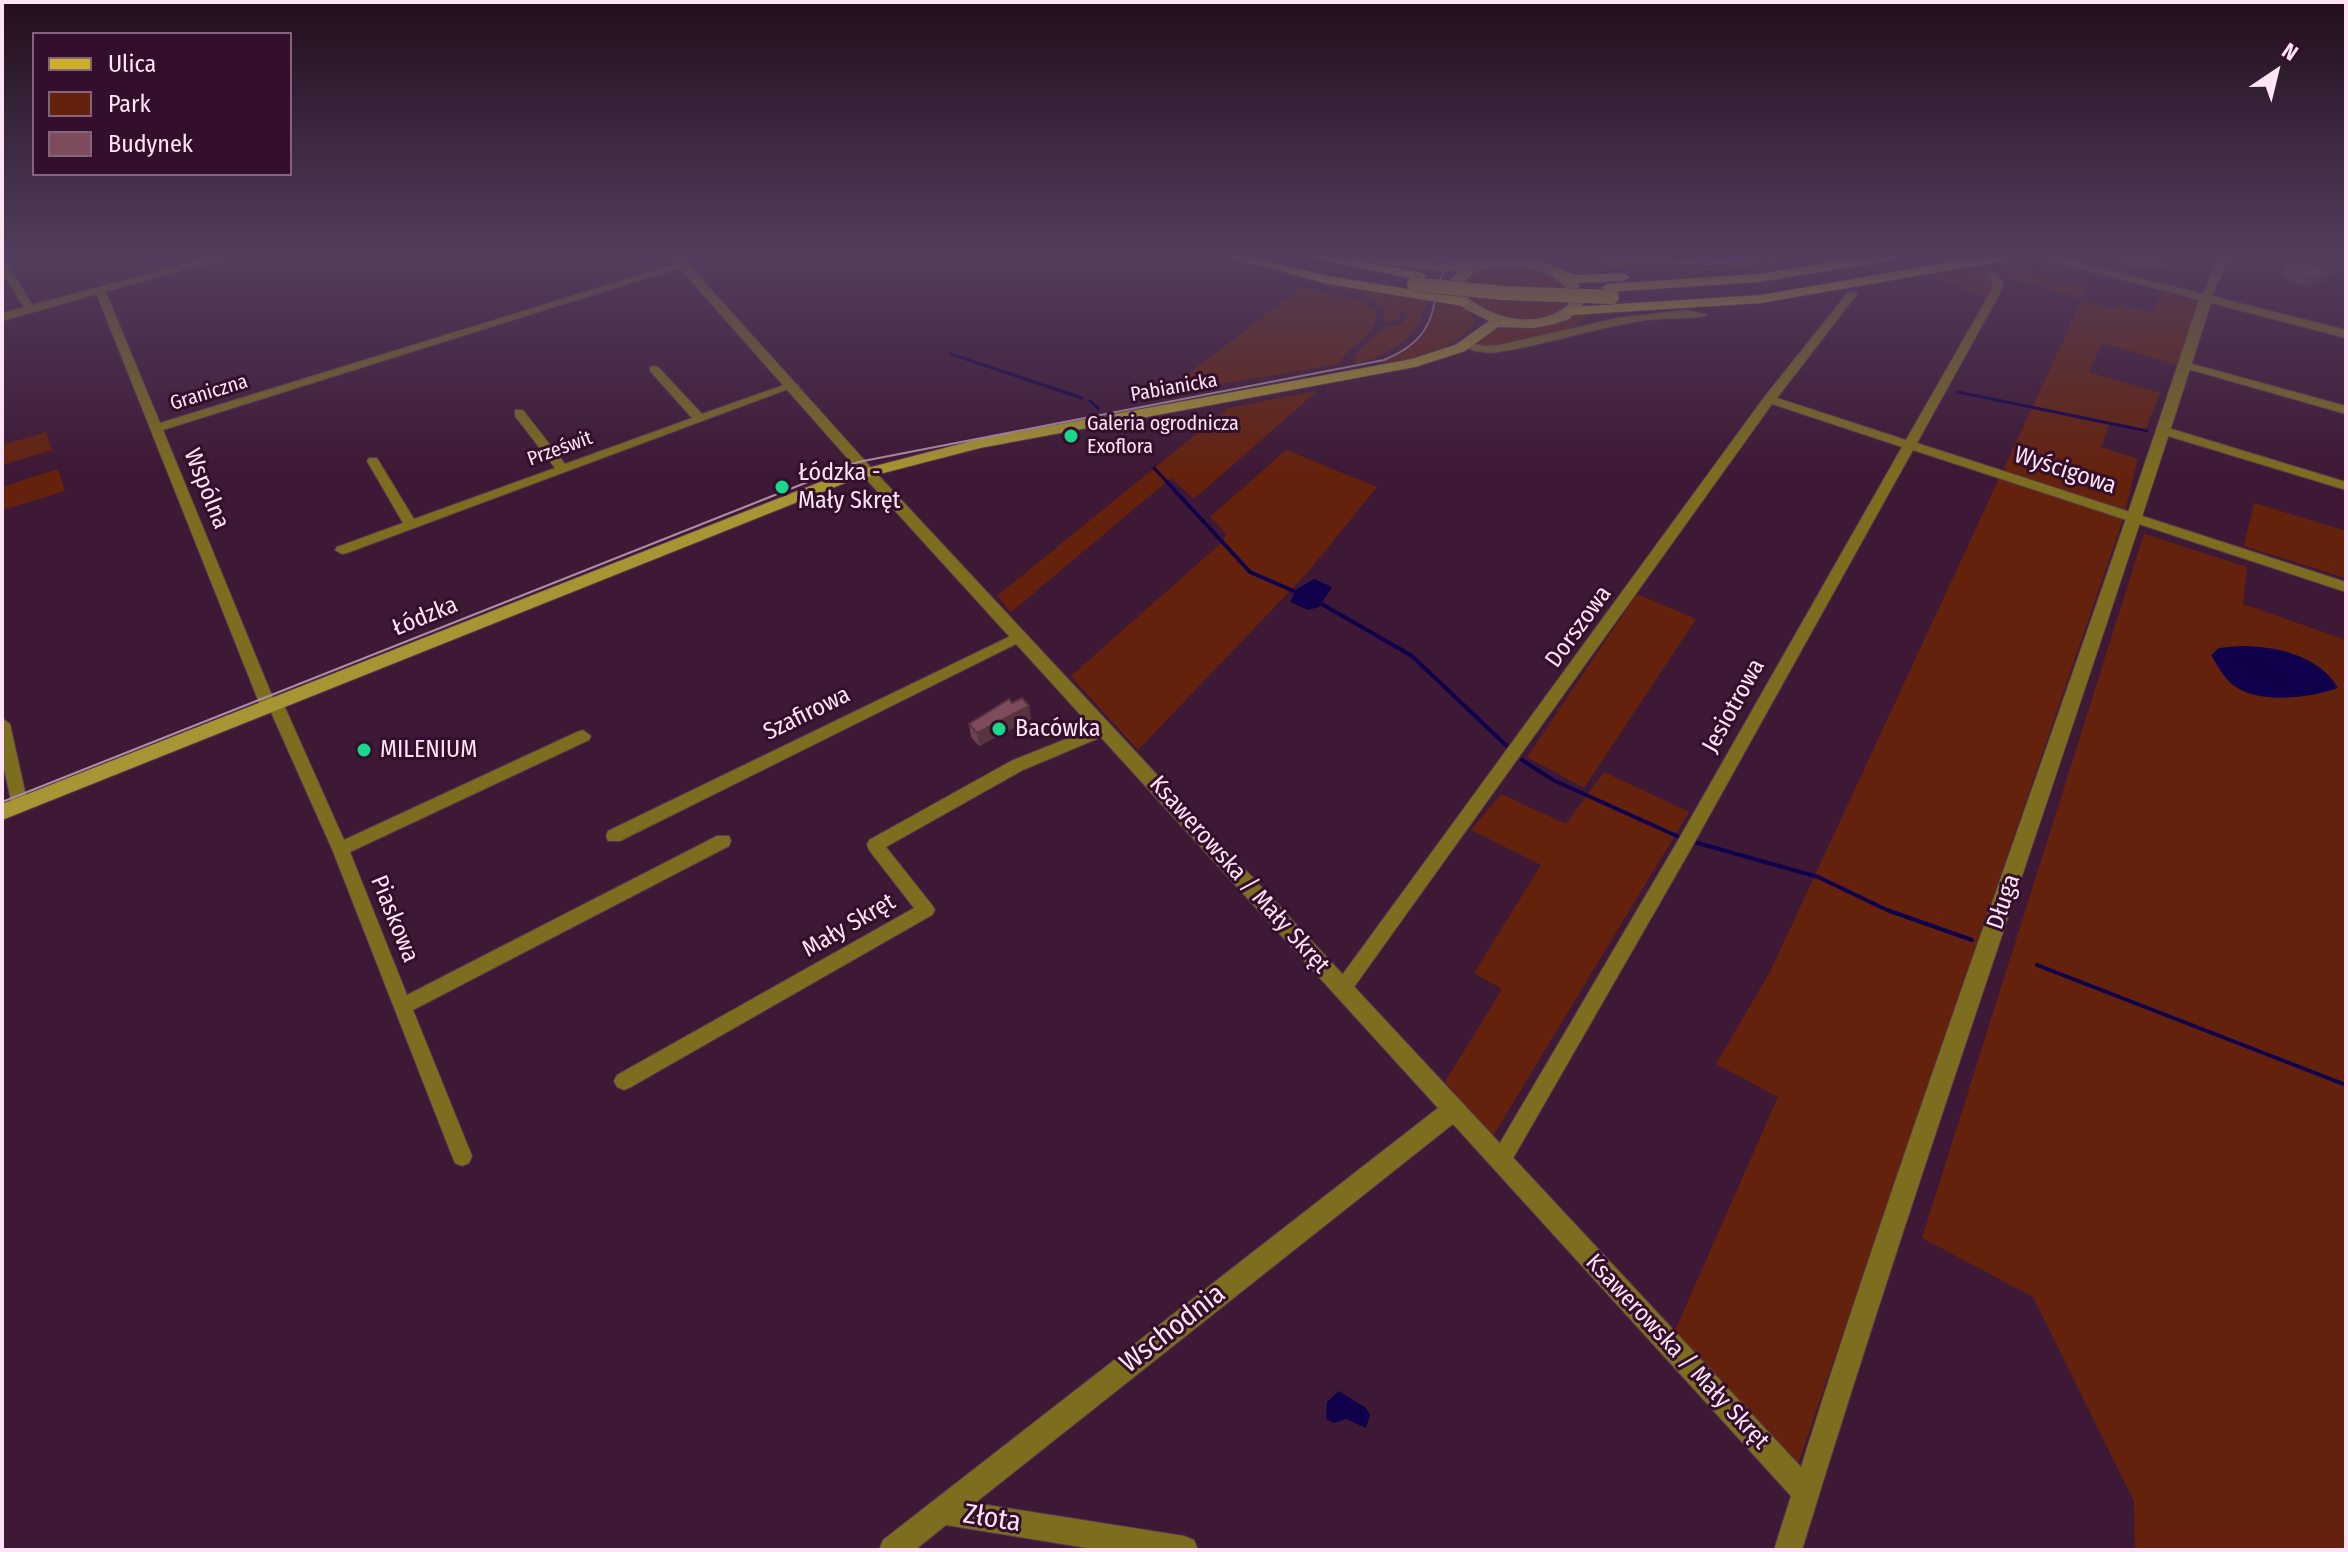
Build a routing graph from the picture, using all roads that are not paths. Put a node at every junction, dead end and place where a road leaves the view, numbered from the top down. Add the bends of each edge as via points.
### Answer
1 (116, 328) edge
2 (467, 328) edge
3 (741, 328) edge
4 (1474, 328) edge
5 (1488, 328) edge
6 (1596, 328) edge
7 (1825, 328) edge
8 (1975, 328) edge
9 (2197, 328) edge
10 (2324, 328) edge
11 (2346, 334) edge
12 (1466, 345) junction
13 (1440, 356) junction
14 (2185, 365) junction
15 (654, 369) dead end
16 (793, 385) junction
17 (1769, 399) junction
18 (2346, 410) edge
19 (519, 413) dead end
20 (700, 419) junction
21 (158, 428) junction
22 (2162, 430) junction
23 (1909, 444) junction
24 (373, 461) dead end
25 (562, 469) junction
26 (868, 472) junction
27 (2346, 486) edge
28 (2135, 517) junction
29 (411, 525) junction
30 (342, 550) dead end
31 (2346, 587) edge
32 (1021, 636) junction
33 (272, 704) junction
34 (2, 724) edge
35 (1106, 729) junction
36 (583, 736) dead end
37 (20, 805) junction
38 (2, 812) edge
39 (614, 836) dead end
40 (723, 841) dead end
41 (340, 849) junction
42 (1343, 988) junction
43 (403, 1006) junction
44 (624, 1081) dead end
45 (1454, 1109) junction
46 (462, 1156) dead end
47 (1501, 1160) junction
48 (1806, 1492) junction
49 (942, 1511) junction
50 (893, 1550) edge
51 (1184, 1550) edge
52 (1788, 1550) edge

1 - 21 street, Wspólna
2 - 21 street, Graniczna
3 - 16 street, Ksawerowska / Mały Skręt
4 - 13 main road, Pabianicka
5 - 12 main road, Pabianicka
6 - 12 street via 1496,351
7 - 17 street, Dorszowa
8 - 23 street, Jesiotrowa
9 - 14 street, Długa
10 - 11 street
12 - 13 main road, Pabianicka
13 - 26 main road, Pabianicka via 966,446
14 - 18 street
14 - 22 street, Długa
15 - 20 street
16 - 20 street, Prześwit
16 - 26 street, Ksawerowska / Mały Skręt
17 - 23 street, Wyścigowa
17 - 42 street, Dorszowa
19 - 25 street
20 - 25 street, Prześwit
21 - 33 street, Wspólna
22 - 27 street
22 - 28 street, Długa
23 - 28 street, Wyścigowa
23 - 47 street, Jesiotrowa
24 - 29 street
25 - 29 street, Prześwit
26 - 32 street, Ksawerowska / Mały Skręt
26 - 33 main road, Łódzka via 769,505
28 - 31 street, Wyścigowa
28 - 48 street, Długa
29 - 30 street, Prześwit
32 - 35 street, Ksawerowska / Mały Skręt
32 - 39 street, Szafirowa
33 - 37 main road, Łódzka
33 - 41 street, Piaskowa
34 - 37 street
35 - 42 street, Ksawerowska / Mały Skręt
35 - 44 street, Mały Skręt via 1013,770 875,845 926,910
36 - 41 street
37 - 38 main road, Łódzka
40 - 43 street
41 - 43 street, Piaskowa
42 - 45 street, Ksawerowska / Mały Skręt
43 - 46 street, Piaskowa
45 - 47 street, Ksawerowska / Mały Skręt
45 - 49 street, Wschodnia
47 - 48 street, Ksawerowska / Mały Skręt
48 - 52 street, Długa
49 - 50 street, Wschodnia
49 - 51 street, Złota

